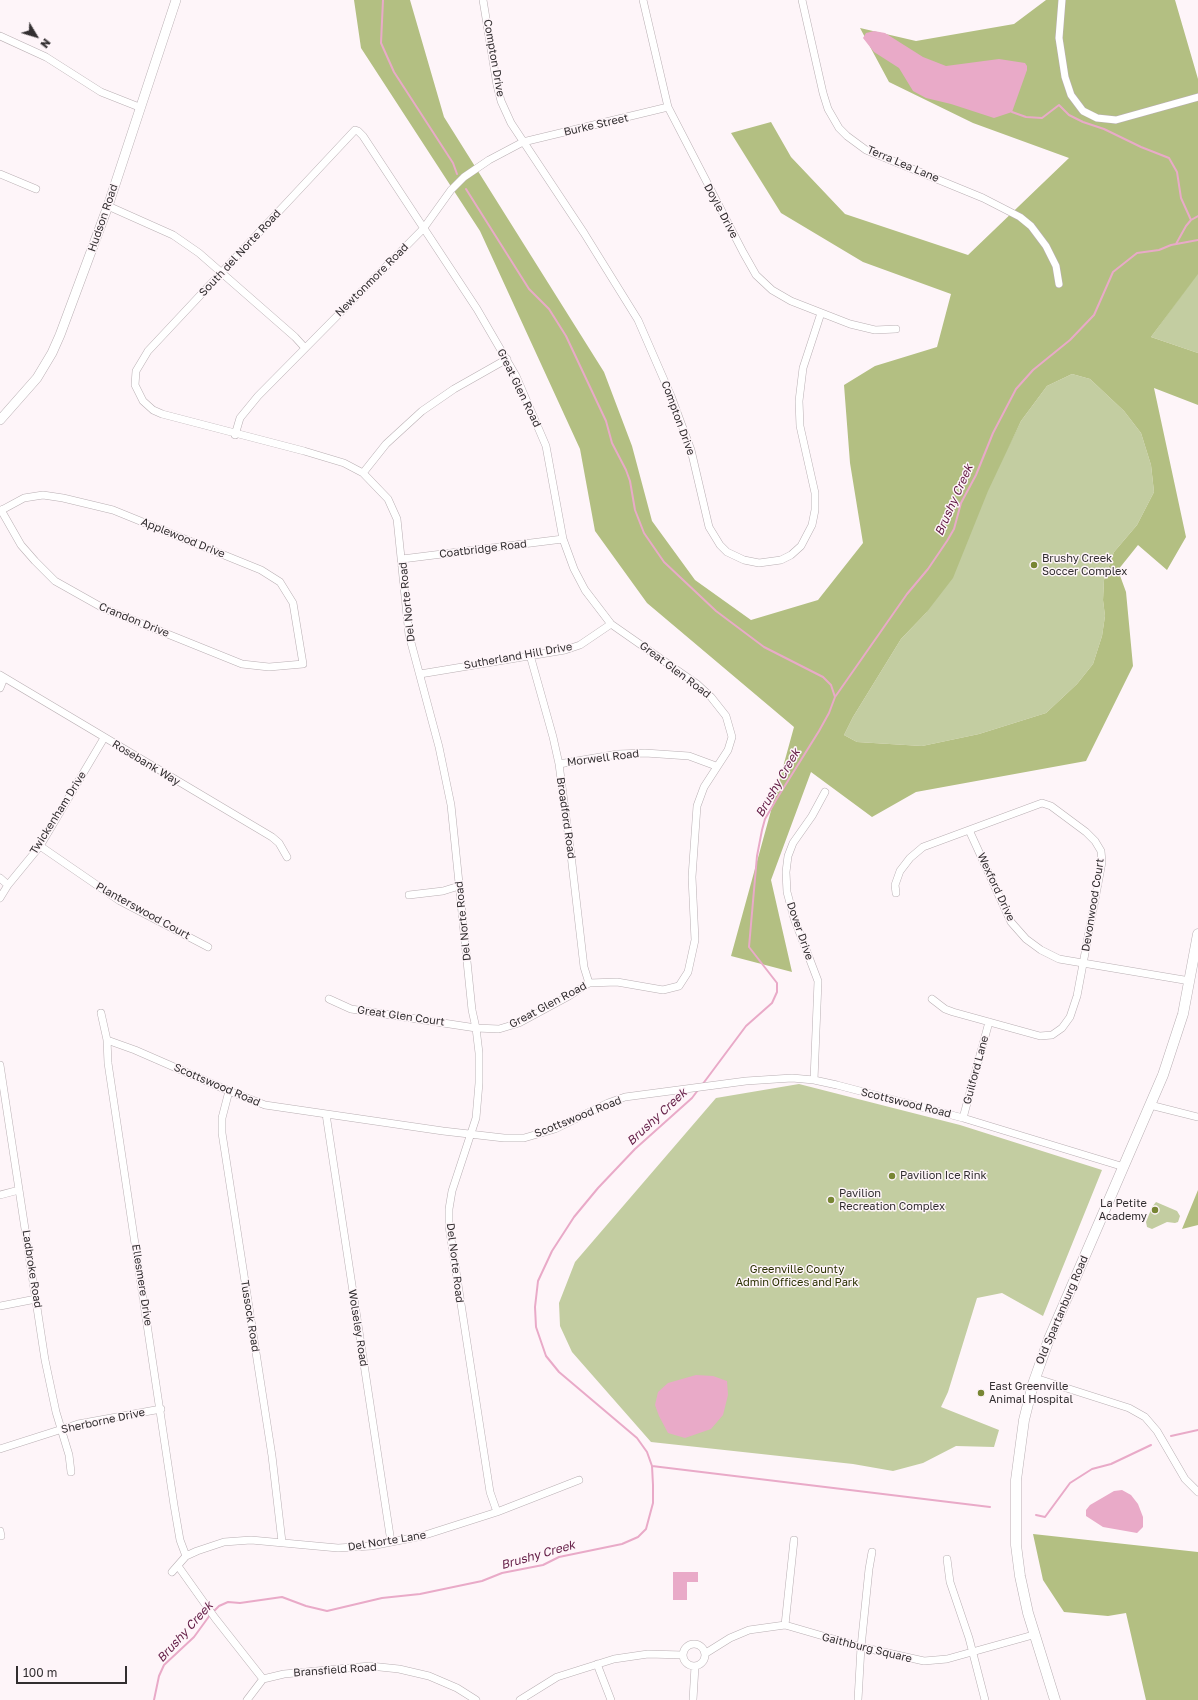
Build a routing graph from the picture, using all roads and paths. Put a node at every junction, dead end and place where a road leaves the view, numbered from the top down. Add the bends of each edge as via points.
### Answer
1 (176, 0) edge
2 (483, 0) edge
3 (643, 0) edge
4 (802, 0) edge
5 (1062, 0) edge
6 (0, 36) edge
7 (1198, 97) edge
8 (139, 107) junction
9 (668, 107) junction
10 (523, 142) junction
11 (0, 174) edge
12 (36, 189) dead end
13 (108, 206) junction
14 (423, 228) junction
15 (222, 271) junction
16 (1059, 284) dead end
17 (821, 313) junction
18 (896, 329) dead end
19 (305, 348) junction
20 (507, 359) junction
21 (0, 420) edge
22 (235, 435) junction
23 (363, 473) junction
24 (1, 511) edge
25 (563, 538) junction
26 (402, 559) junction
27 (611, 624) junction
28 (530, 655) junction
29 (303, 664) joint
30 (420, 674) junction
31 (2, 676) edge
32 (0, 688) edge
33 (104, 738) junction
34 (559, 764) junction
35 (716, 766) junction
36 (825, 792) dead end
37 (969, 830) junction
38 (40, 846) junction
39 (287, 857) dead end
40 (0, 878) edge
41 (8, 885) junction
42 (459, 886) junction
43 (896, 893) dead end
44 (409, 895) dead end
45 (0, 898) edge
46 (1198, 934) edge
47 (208, 947) dead end
48 (1084, 963) junction
49 (1190, 980) junction
50 (589, 983) junction
51 (329, 999) dead end
52 (932, 999) dead end
53 (101, 1012) dead end
54 (988, 1022) junction
55 (476, 1028) junction
56 (106, 1040) junction
57 (0, 1065) edge
58 (814, 1080) junction
59 (2, 1089) edge
60 (229, 1091) junction
61 (1150, 1105) junction
62 (326, 1114) junction
63 (1198, 1117) edge
64 (963, 1118) junction
65 (471, 1134) junction
66 (1124, 1166) junction
67 (20, 1190) junction
68 (0, 1195) edge
69 (36, 1299) junction
70 (0, 1306) edge
71 (1035, 1378) junction
72 (161, 1410) junction
73 (62, 1429) junction
74 (0, 1449) edge
75 (71, 1472) dead end
76 (579, 1480) dead end
77 (1198, 1492) edge
78 (497, 1512) junction
79 (794, 1540) dead end
80 (282, 1542) junction
81 (391, 1542) junction
82 (872, 1552) dead end
83 (186, 1556) junction
84 (947, 1559) dead end
85 (178, 1566) junction
86 (172, 1572) dead end
87 (785, 1625) junction
88 (1033, 1635) junction
89 (861, 1647) junction
90 (973, 1652) junction
91 (706, 1653) junction
92 (683, 1655) junction
93 (597, 1664) junction
94 (695, 1666) junction
95 (263, 1679) junction
96 (247, 1700) edge
97 (476, 1700) edge
98 (520, 1700) edge
99 (611, 1700) edge
100 (693, 1700) edge
101 (858, 1700) edge
102 (985, 1700) edge
103 (1055, 1700) edge

1 - 8 street, Hudson Road
2 - 10 street, Compton Drive via 497,85 511,123
3 - 9 street, Doyle Drive
4 - 16 street, Terra Lea Lane via 825,102 839,128 866,150 983,198 1020,217 1031,226 1046,246 1056,266
5 - 7 street via 1059,38 1065,77 1071,95 1084,111 1097,118 1116,120
6 - 8 street via 46,57 101,92
8 - 13 street, Hudson Road
9 - 10 street, Burke Street
9 - 17 street, Doyle Drive via 756,275 781,296
10 - 14 street, Newtonmore Road via 489,160 457,183
10 - 17 street, Compton Drive via 638,320 691,450 709,527 720,545 733,556 744,560 759,563 781,560 791,555 801,546 812,525 815,493 800,426 799,401 803,368
11 - 12 street
13 - 15 street via 173,235
13 - 21 street, Hudson Road via 52,353 37,378
14 - 15 street, South del Norte Road via 363,136 355,130
14 - 19 street, Newtonmore Road
14 - 20 street, Great Glen Road
15 - 19 street
15 - 22 street, South del Norte Road via 148,351 136,371 135,385 140,397 153,410
17 - 18 street, Doyle Drive via 875,330
19 - 22 street, Newtonmore Road via 247,409 240,418
20 - 23 street via 454,389 422,411 386,444
20 - 25 street, Great Glen Road via 546,446
22 - 23 street, Del Norte Road via 330,459
23 - 26 street, Del Norte Road via 382,491 393,509 399,528
24 - 29 street, Crandon Drive via 21,545 35,561 55,580 102,608 242,664 268,667
24 - 29 street, Applewood Drive via 24,498 63,498 113,510 261,570 280,582 293,603
25 - 26 street, Coatbridge Road
25 - 27 street, Great Glen Road via 580,582
26 - 30 street, Del Norte Road via 409,635
27 - 28 street, Sutherland Hill Drive via 575,647
27 - 35 street, Great Glen Road via 697,684 721,708 730,724 732,737 728,750
28 - 30 street, Sutherland Hill Drive
28 - 34 street, Broadford Road
30 - 42 street, Del Norte Road via 447,780
31 - 32 street
31 - 33 street, Rosebank Way
33 - 38 street, Twickenham Drive
33 - 39 street, Rosebank Way via 272,837
34 - 35 street, Morwell Road via 618,754 645,753 689,756
34 - 50 street, Broadford Road via 584,967
35 - 50 street, Great Glen Road via 697,806 692,878 695,940 691,965 683,981 675,988 663,990 618,982
36 - 58 street, Dover Drive via 793,843 786,872 787,892 794,918 818,982
37 - 43 street, Devonwood Court via 929,844 915,852 900,871 895,885
37 - 48 street, Wexford Drive via 1006,911 1019,932 1033,945 1050,955
37 - 48 street, Devonwood Court via 1045,804 1095,841 1101,851 1102,862
38 - 41 street, Twickenham Drive
38 - 47 street, Planterswood Court via 120,901
40 - 41 street
41 - 45 street
42 - 44 street
42 - 55 street, Del Norte Road
46 - 49 main road, Old Spartanburg Road
48 - 49 street, Wexford Drive
48 - 54 street, Devonwood Court via 1074,1008 1066,1024 1057,1033 1040,1036
49 - 61 main road, Old Spartanburg Road via 1175,1041
50 - 55 street, Great Glen Road via 519,1023 499,1029
51 - 55 street, Great Glen Court via 351,1009
52 - 54 street, Devonwood Court via 945,1009
53 - 56 street, Ellesmere Drive
54 - 64 street, Guilford Lane
55 - 65 street, Del Norte Road via 479,1084 476,1118
56 - 60 street, Scottswood Road
56 - 72 street, Ellesmere Drive
57 - 59 street, Ladbroke Road
58 - 64 street, Scottswood Road
58 - 65 street, Scottswood Road via 781,1078 625,1097 534,1136 516,1138
59 - 67 street, Ladbroke Road
60 - 62 street, Scottswood Road via 265,1105
60 - 80 street, Tussock Road via 222,1118 222,1132 272,1456
61 - 63 street
61 - 66 main road, Old Spartanburg Road
62 - 65 street, Scottswood Road
62 - 81 street, Wolseley Road
64 - 66 street, Scottswood Road
65 - 78 street, Del Norte Road via 452,1191 449,1226 488,1486
66 - 71 main road, Old Spartanburg Road via 1048,1339
67 - 68 street
67 - 69 street, Ladbroke Road
69 - 70 street
69 - 73 street, Ladbroke Road via 49,1381
71 - 77 street via 1129,1408 1145,1417 1157,1430 1184,1479
71 - 88 main road, Old Spartanburg Road via 1019,1448 1015,1511 1020,1576
72 - 73 street, Sherborne Drive
72 - 83 street, Ellesmere Drive via 180,1540
73 - 74 street, Sherborne Drive
73 - 75 street, Ladbroke Road
76 - 78 street, Del Norte Lane
78 - 81 street, Del Norte Lane via 448,1529
79 - 87 street
80 - 81 street, Del Norte Lane via 338,1548
80 - 83 street, Del Norte Lane via 224,1542
82 - 89 street via 868,1569
83 - 85 street, Del Norte Lane
84 - 90 street via 950,1582
85 - 86 street, Del Norte Lane
85 - 95 street
87 - 89 street, Gaithburg Square
87 - 91 street, Gaithburg Square via 749,1630
88 - 90 street, Gaithburg Square
88 - 103 main road, Old Spartanburg Road
89 - 90 street, Gaithburg Square via 924,1661 947,1659
89 - 101 street
90 - 102 street
91 - 92 street via 696,1644 688,1646
91 - 94 street via 704,1660
92 - 93 street via 636,1655
92 - 94 street via 687,1663
93 - 98 street via 557,1677
93 - 99 street
94 - 100 street
95 - 96 street
95 - 97 street, Bransfield Road via 306,1671 385,1667 429,1676

